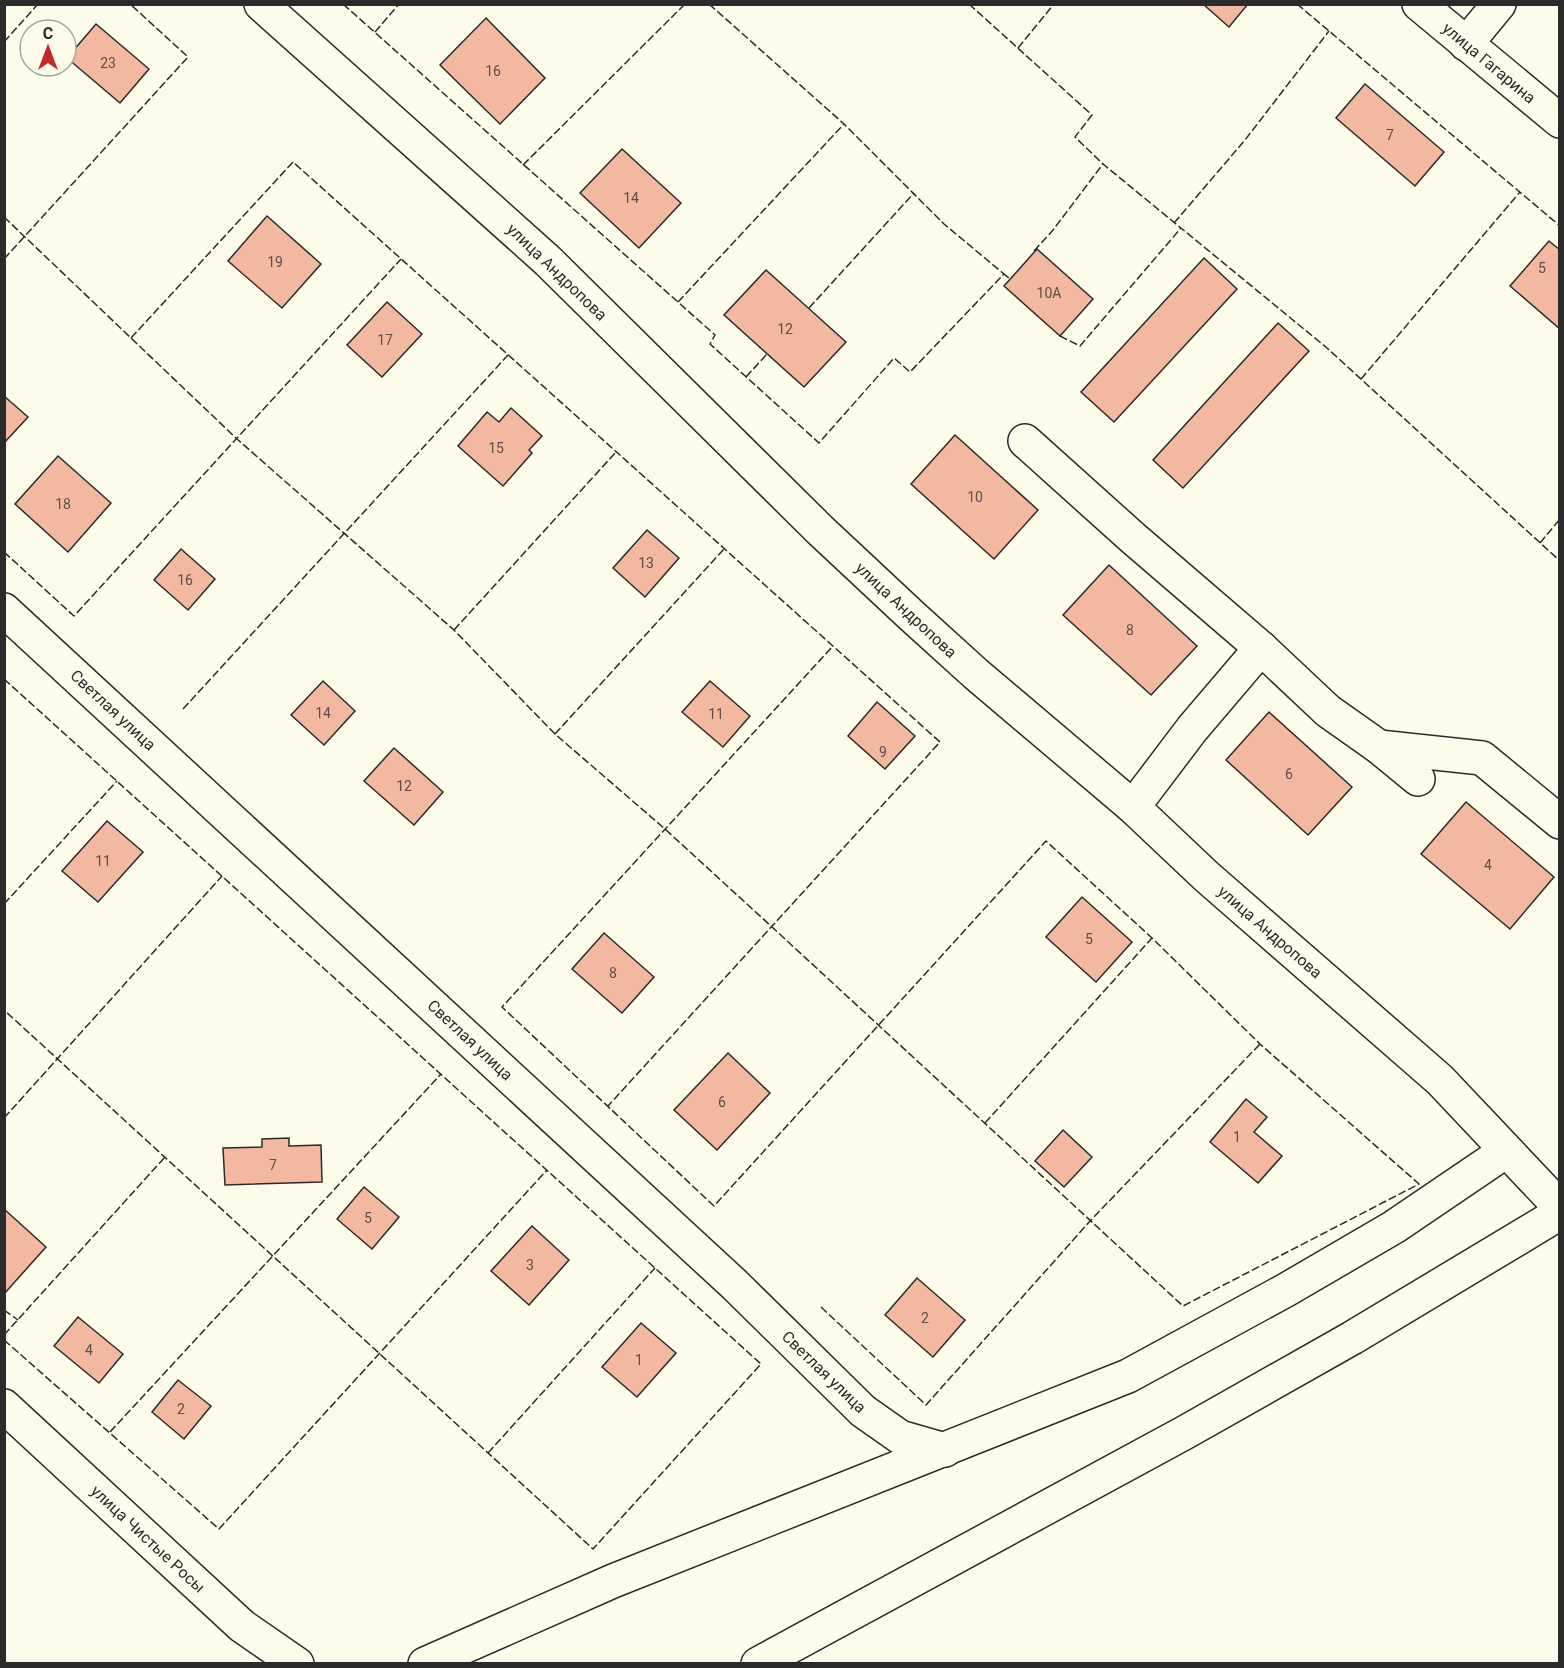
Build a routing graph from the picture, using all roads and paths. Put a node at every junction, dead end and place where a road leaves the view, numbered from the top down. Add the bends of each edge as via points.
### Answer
1 (261, 4) edge
2 (1419, 4) edge
3 (1499, 4) edge
4 (1466, 44) junction
5 (1560, 121) edge
6 (1025, 441) dead end
7 (4, 610) edge
8 (1261, 648) junction
9 (1379, 747) junction
10 (1418, 779) dead end
11 (1133, 807) junction
12 (1560, 822) edge
13 (1506, 1151) junction
14 (1560, 1207) edge
15 (1560, 1213) edge
16 (4, 1406) edge
17 (945, 1450) junction
18 (297, 1664) edge
19 (425, 1664) edge
20 (758, 1664) edge

1 - 11 street, улица Андропова via 548,261 811,522 912,616
2 - 4 street, улица Гагарина
3 - 4 street
4 - 5 street, улица Гагарина
6 - 8 street
7 - 17 street, Светлая улица via 735,1285 863,1411 900,1437
8 - 9 street via 1328,711
8 - 11 street
9 - 10 street
9 - 12 street via 1482,758
11 - 13 street, улица Андропова via 1206,876 1440,1080
13 - 14 street, улица Андропова
13 - 17 street via 1394,1227 1128,1376
15 - 20 street via 1184,1433
16 - 18 street, улица Чистые Росы via 242,1626
17 - 19 street via 614,1581

